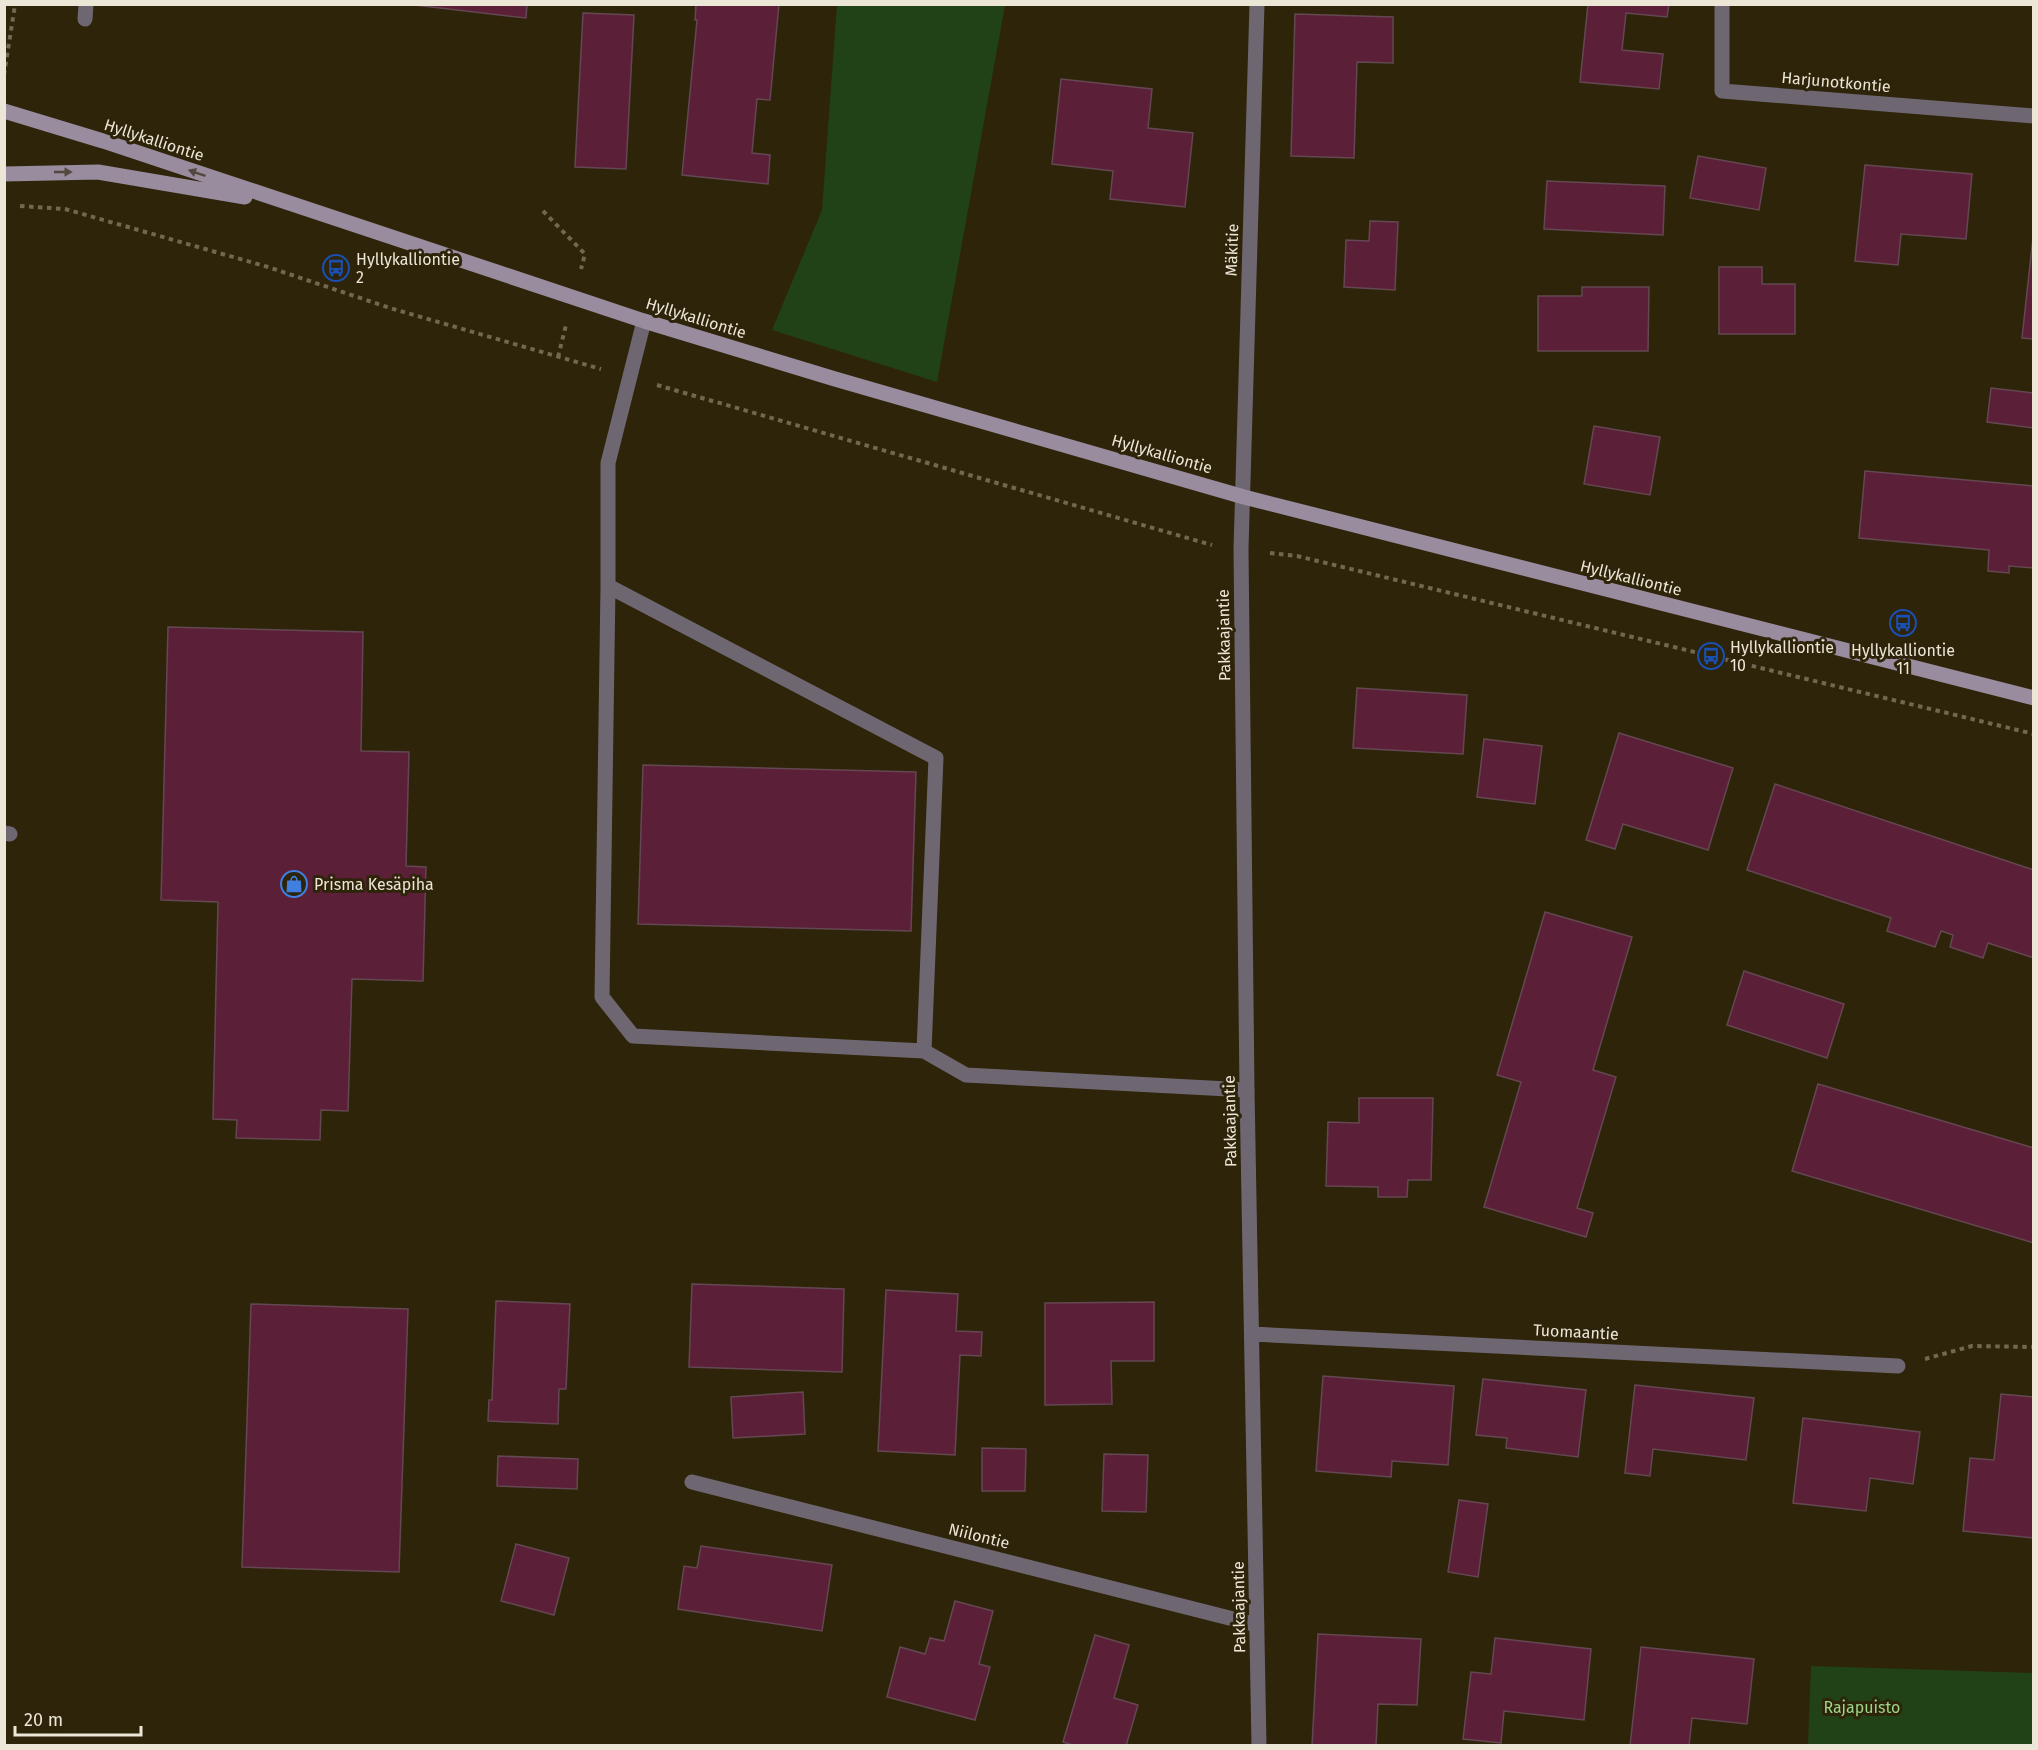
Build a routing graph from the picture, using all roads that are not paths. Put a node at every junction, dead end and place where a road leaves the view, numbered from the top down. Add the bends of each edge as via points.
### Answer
1 (1257, 4) edge
2 (1722, 4) edge
3 (4, 111) edge
4 (2034, 116) edge
5 (4, 174) edge
6 (292, 205) junction
7 (644, 321) junction
8 (1244, 497) junction
9 (608, 586) junction
10 (2034, 698) edge
11 (924, 1051) junction
12 (1247, 1090) junction
13 (1252, 1334) junction
14 (1898, 1366) road end
15 (692, 1482) dead end
16 (1257, 1625) junction
17 (1259, 1746) edge

1 - 8 street, Mäkitie
2 - 4 street, Harjunotkontie via 1722,91
6 -> 3 main road, Hyllykalliontie
5 -> 6 main road, Hyllykalliontie via 98,172
6 - 7 main road, Hyllykalliontie
7 - 8 main road, Hyllykalliontie
7 - 9 street via 608,463
8 - 10 main road, Hyllykalliontie
8 - 12 street, Pakkaajantie via 1241,549
9 - 11 street via 936,758
9 - 11 street via 602,997 633,1036
11 - 12 street via 966,1075
12 - 13 street, Pakkaajantie
13 - 14 street, Tuomaantie
13 - 16 street, Pakkaajantie
15 - 16 street, Niilontie
16 - 17 street, Pakkaajantie

